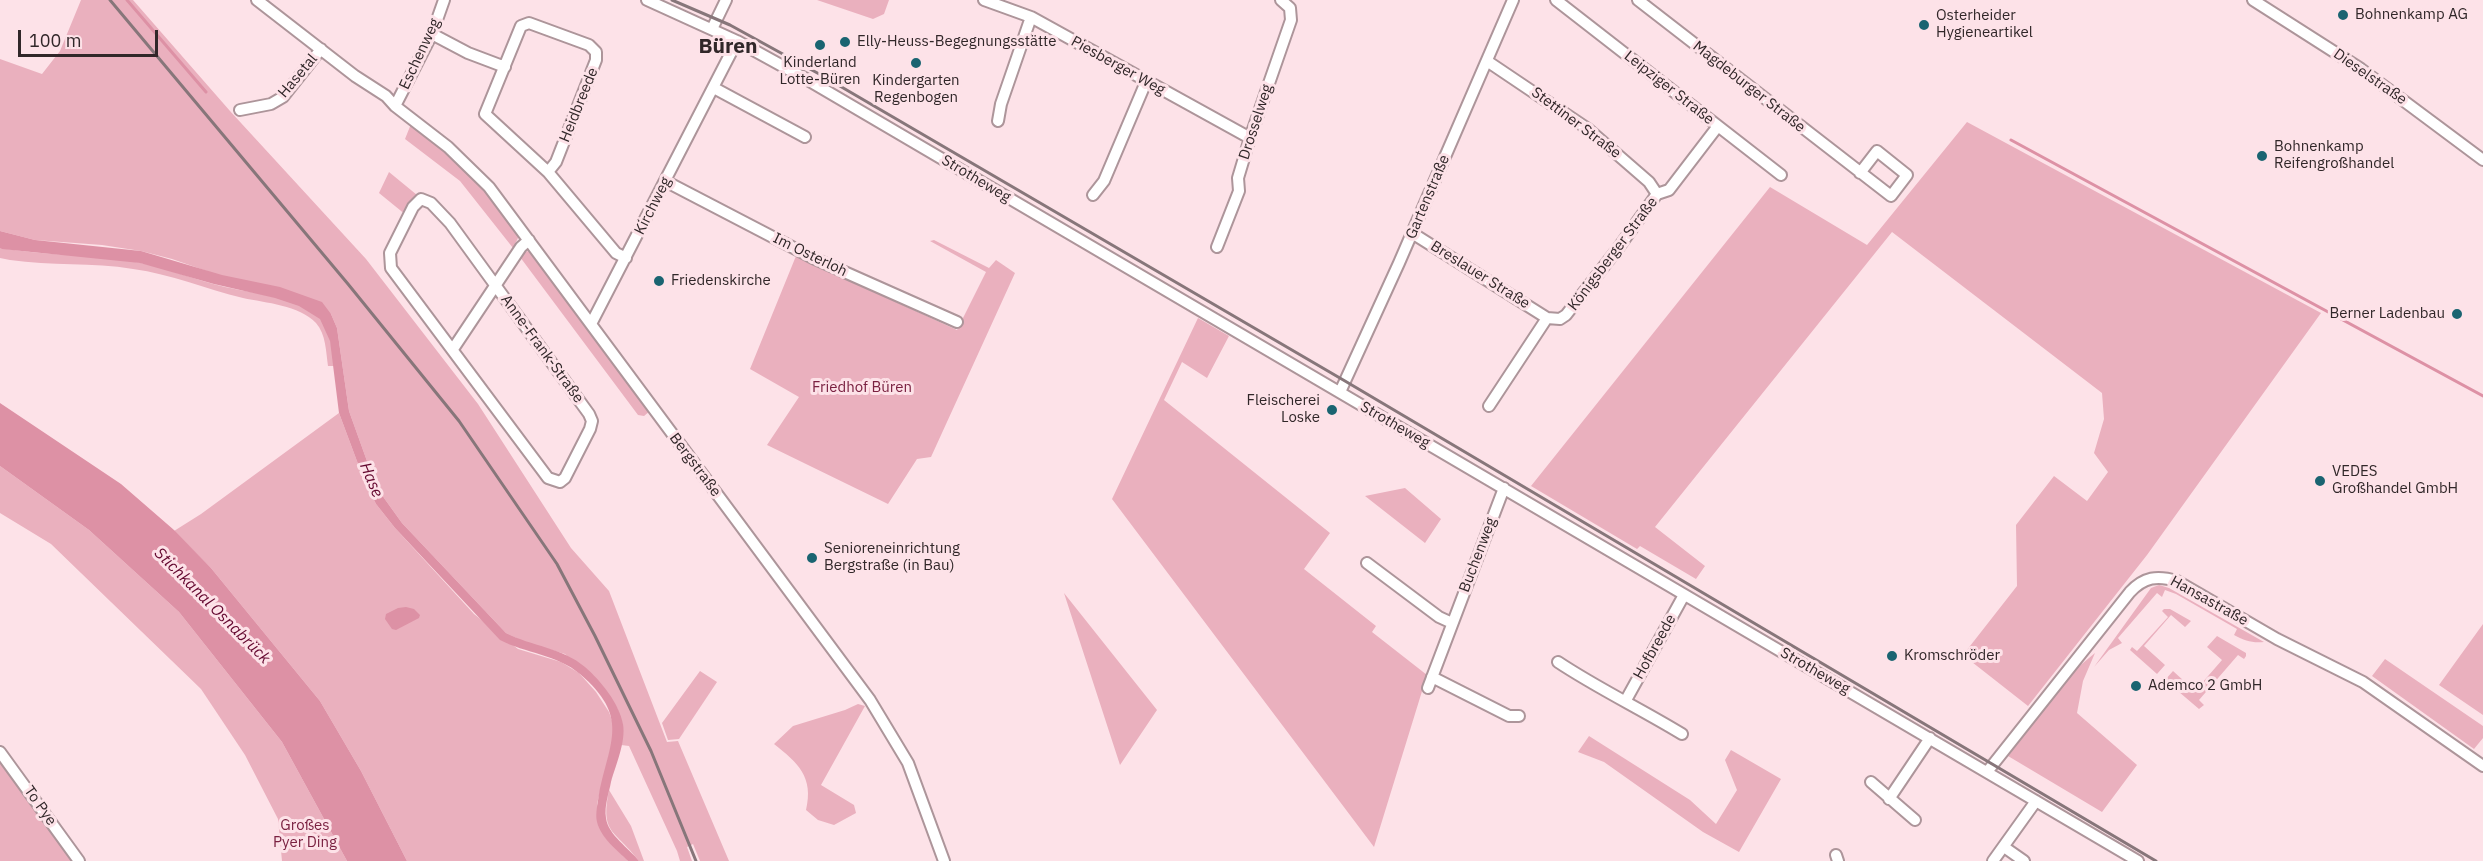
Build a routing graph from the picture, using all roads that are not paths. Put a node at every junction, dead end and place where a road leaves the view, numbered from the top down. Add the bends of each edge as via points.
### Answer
1 (257, 0) edge
2 (444, 0) edge
3 (647, 0) edge
4 (726, 0) edge
5 (984, 0) edge
6 (1281, 0) edge
7 (1513, 0) edge
8 (1556, 0) edge
9 (1638, 0) edge
10 (2253, 0) edge
11 (1031, 17) junction
12 (712, 29) junction
13 (432, 34) junction
14 (737, 41) junction
15 (321, 49) junction
16 (1487, 61) junction
17 (505, 68) junction
18 (1146, 82) junction
19 (714, 88) junction
20 (395, 106) junction
21 (240, 110) dead end
22 (998, 121) dead end
23 (1718, 126) junction
24 (805, 137) dead end
25 (1250, 138) junction
26 (2483, 160) edge
27 (548, 172) junction
28 (1860, 173) dead end
29 (1782, 175) dead end
30 (665, 181) junction
31 (1657, 194) junction
32 (1093, 195) dead end
33 (1412, 233) junction
34 (529, 240) junction
35 (1217, 247) dead end
36 (626, 258) junction
37 (495, 286) junction
38 (1547, 318) junction
39 (957, 322) dead end
40 (591, 324) junction
41 (453, 349) junction
42 (1340, 392) junction
43 (1489, 406) dead end
44 (1504, 488) junction
45 (1367, 563) dead end
46 (1684, 595) junction
47 (1452, 623) junction
48 (1558, 662) dead end
49 (1432, 676) junction
50 (1428, 688) dead end
51 (1626, 700) junction
52 (1519, 716) dead end
53 (1682, 734) dead end
54 (1930, 738) junction
55 (0, 752) edge
56 (2483, 766) edge
57 (1987, 772) junction
58 (1871, 782) dead end
59 (1889, 799) junction
60 (2036, 801) junction
61 (1915, 820) dead end
62 (2004, 847) junction
63 (79, 861) edge
64 (944, 861) edge
65 (1994, 861) edge
66 (2024, 861) edge
67 (2138, 861) edge

1 - 15 street, Bergstraße
2 - 13 street, Eschenweg
3 - 12 street, Strotheweg
4 - 12 street
5 - 11 street, Piesberger Weg
6 - 25 street, Drosselweg via 1290,8 1291,20
7 - 16 street, Gartenstraße
8 - 23 street, Leipziger Straße
9 - 28 street, Magdeburger Straße
10 - 26 street, Dieselstraße via 2361,69
11 - 18 street, Piesberger Weg
11 - 22 street
12 - 14 street, Strotheweg
13 - 17 street
13 - 20 street, Eschenweg
14 - 19 street, Kirchweg
14 - 42 street, Strotheweg
15 - 20 street, Bergstraße
15 - 21 street, Hasetal via 282,97 271,104
16 - 31 street, Stettiner Straße via 1588,129 1649,182
16 - 33 street, Gartenstraße
17 - 27 street, Heidbreede via 485,114
17 - 27 street, Heidbreede via 521,26 529,23 589,45 596,52 556,162
18 - 25 street, Piesberger Weg
18 - 32 street via 1104,181
19 - 24 street
19 - 30 street, Kirchweg
20 - 34 street, Bergstraße via 470,166
23 - 29 street, Leipziger Straße
23 - 31 street, Königsberger Straße via 1669,190
25 - 35 street, Drosselweg via 1238,178 1239,191
27 - 36 street, Heidbreede via 616,253
30 - 36 street, Kirchweg
30 - 39 street, Im Osterloh via 813,258
31 - 38 street, Königsberger Straße via 1566,315 1560,319
33 - 38 street, Breslauer Straße
33 - 42 street, Gartenstraße
34 - 37 street
34 - 40 street, Bergstraße
36 - 40 street, Kirchweg
37 - 41 street
37 - 41 street via 442,213 431,203 418,200 389,261
37 - 41 street, Anne-Frank-Straße via 592,421 566,478 555,482 548,478
38 - 43 street, Königsberger Straße
40 - 64 street, Bergstraße via 870,700 908,764
42 - 44 street, Strotheweg
44 - 46 street, Strotheweg
44 - 47 street, Buchenweg
45 - 47 street
46 - 51 street, Hofbreede
46 - 54 street, Strotheweg
47 - 49 street, Buchenweg
48 - 51 street
49 - 50 street, Buchenweg
49 - 52 street via 1509,717
51 - 53 street
54 - 57 street, Strotheweg
54 - 59 street
55 - 63 street, To Pye
56 - 57 street, Hansastraße via 2363,682 2163,577 2138,582
57 - 60 street, Strotheweg
58 - 59 street
59 - 61 street
60 - 62 street
60 - 67 street, Strotheweg
62 - 65 street
62 - 66 street

